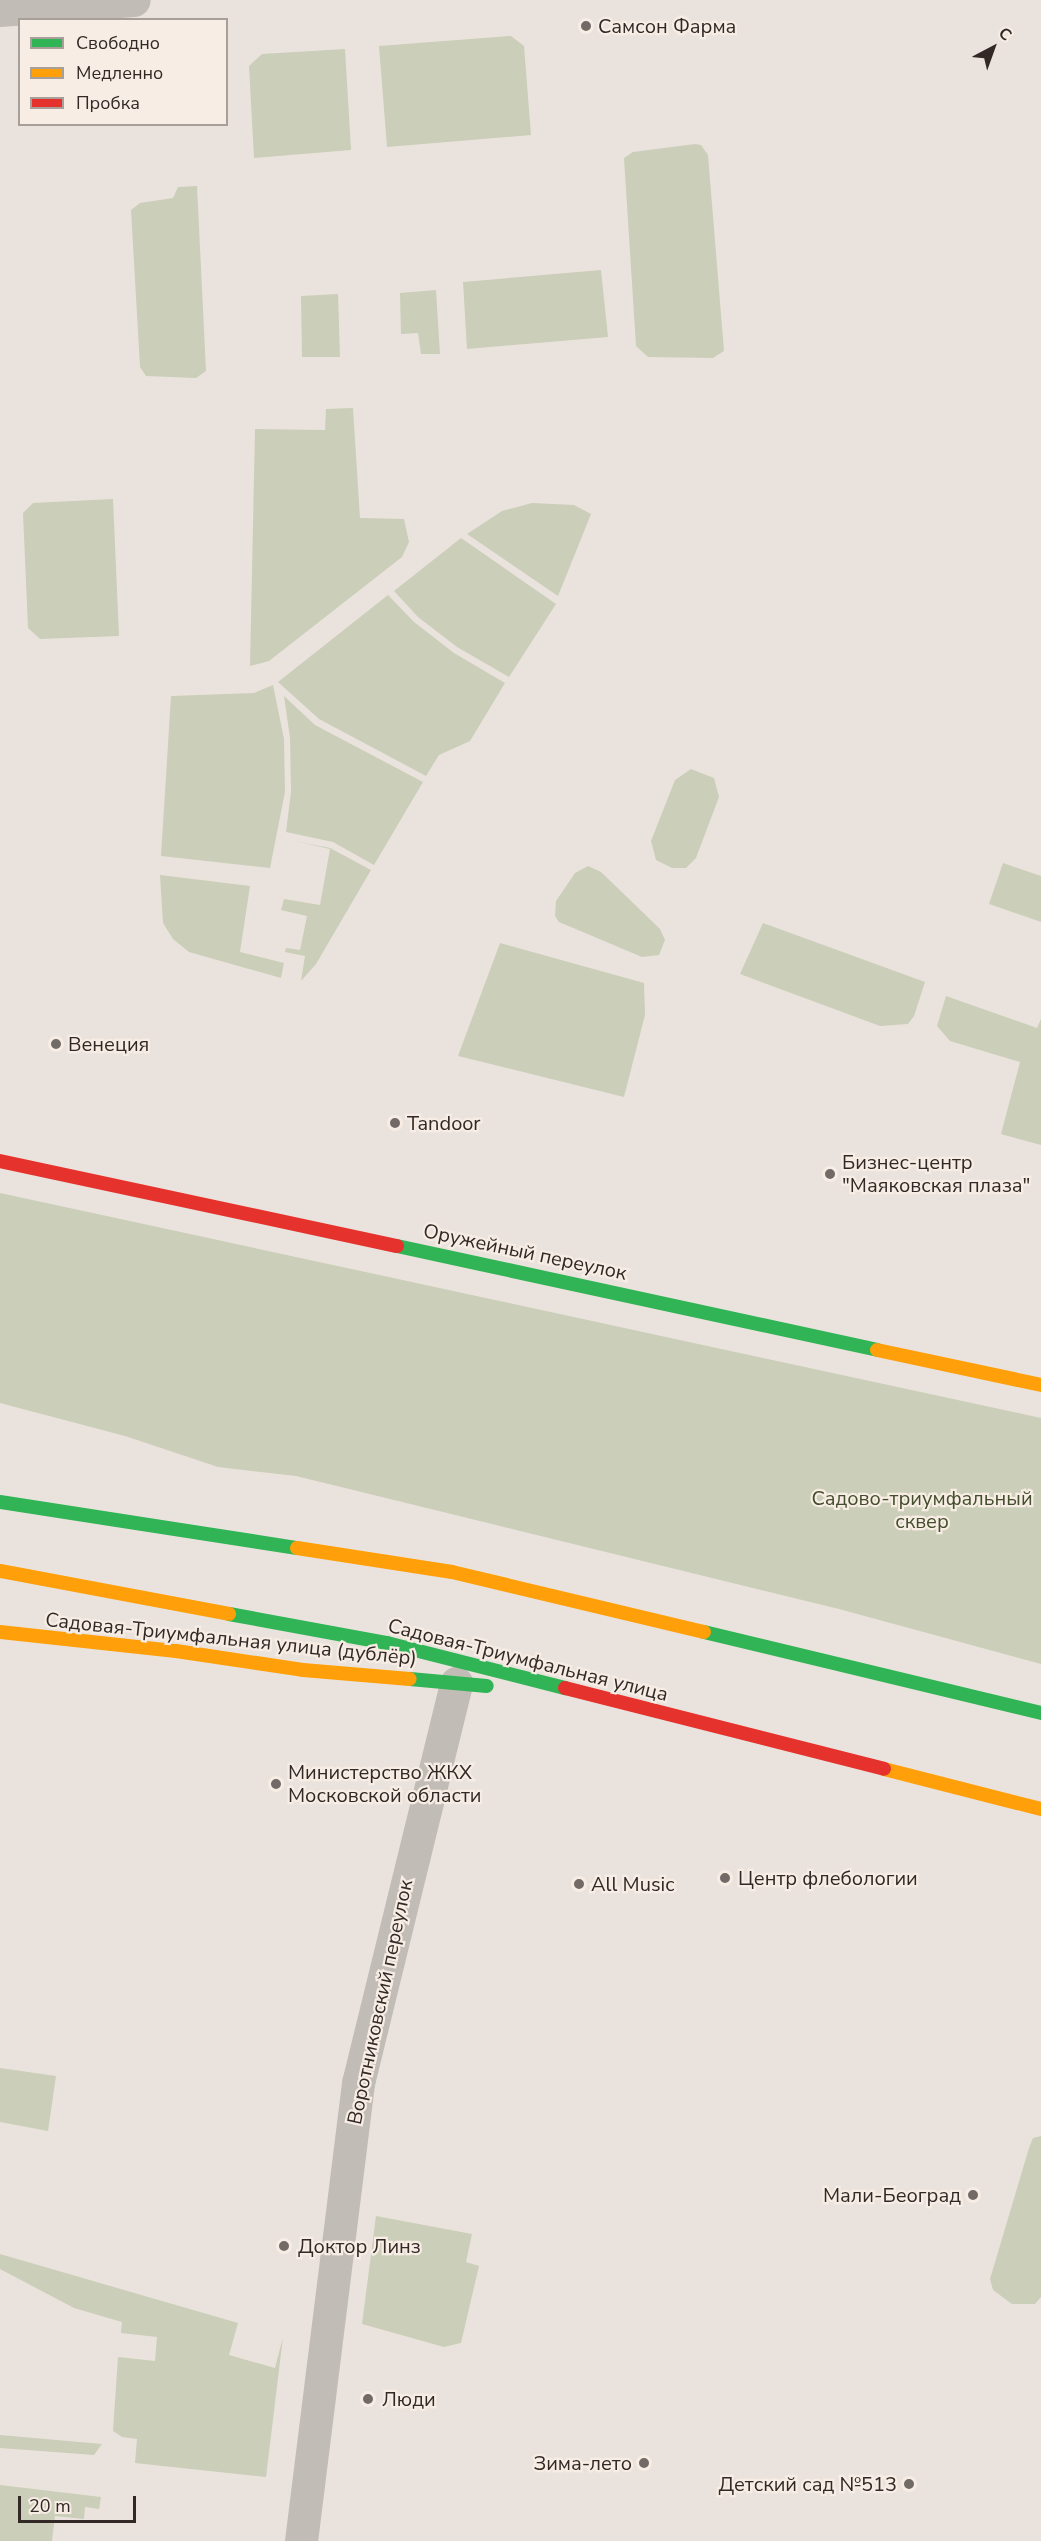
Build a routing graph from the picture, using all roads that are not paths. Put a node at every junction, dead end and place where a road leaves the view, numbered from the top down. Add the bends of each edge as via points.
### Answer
1 (135, 0) edge
2 (0, 10) edge
3 (0, 1161) edge
4 (1041, 1385) edge
5 (0, 1502) edge
6 (0, 1571) edge
7 (0, 1632) edge
8 (456, 1683) junction
9 (600, 1699) junction
10 (1041, 1713) edge
11 (1041, 1809) edge
12 (302, 2541) edge

1 - 2 street
3 - 4 main road, Оружейный переулок
5 - 10 main road via 452,1572
6 - 9 main road, Садовая-Триумфальная улица via 387,1643
7 - 8 main road, Садовая-Триумфальная улица (дублёр) via 176,1651 303,1670
8 - 9 main road, Садовая-Триумфальная улица (дублёр)
8 - 12 street, Воротниковский переулок via 358,2083
9 - 11 main road, Садовая-Триумфальная улица

